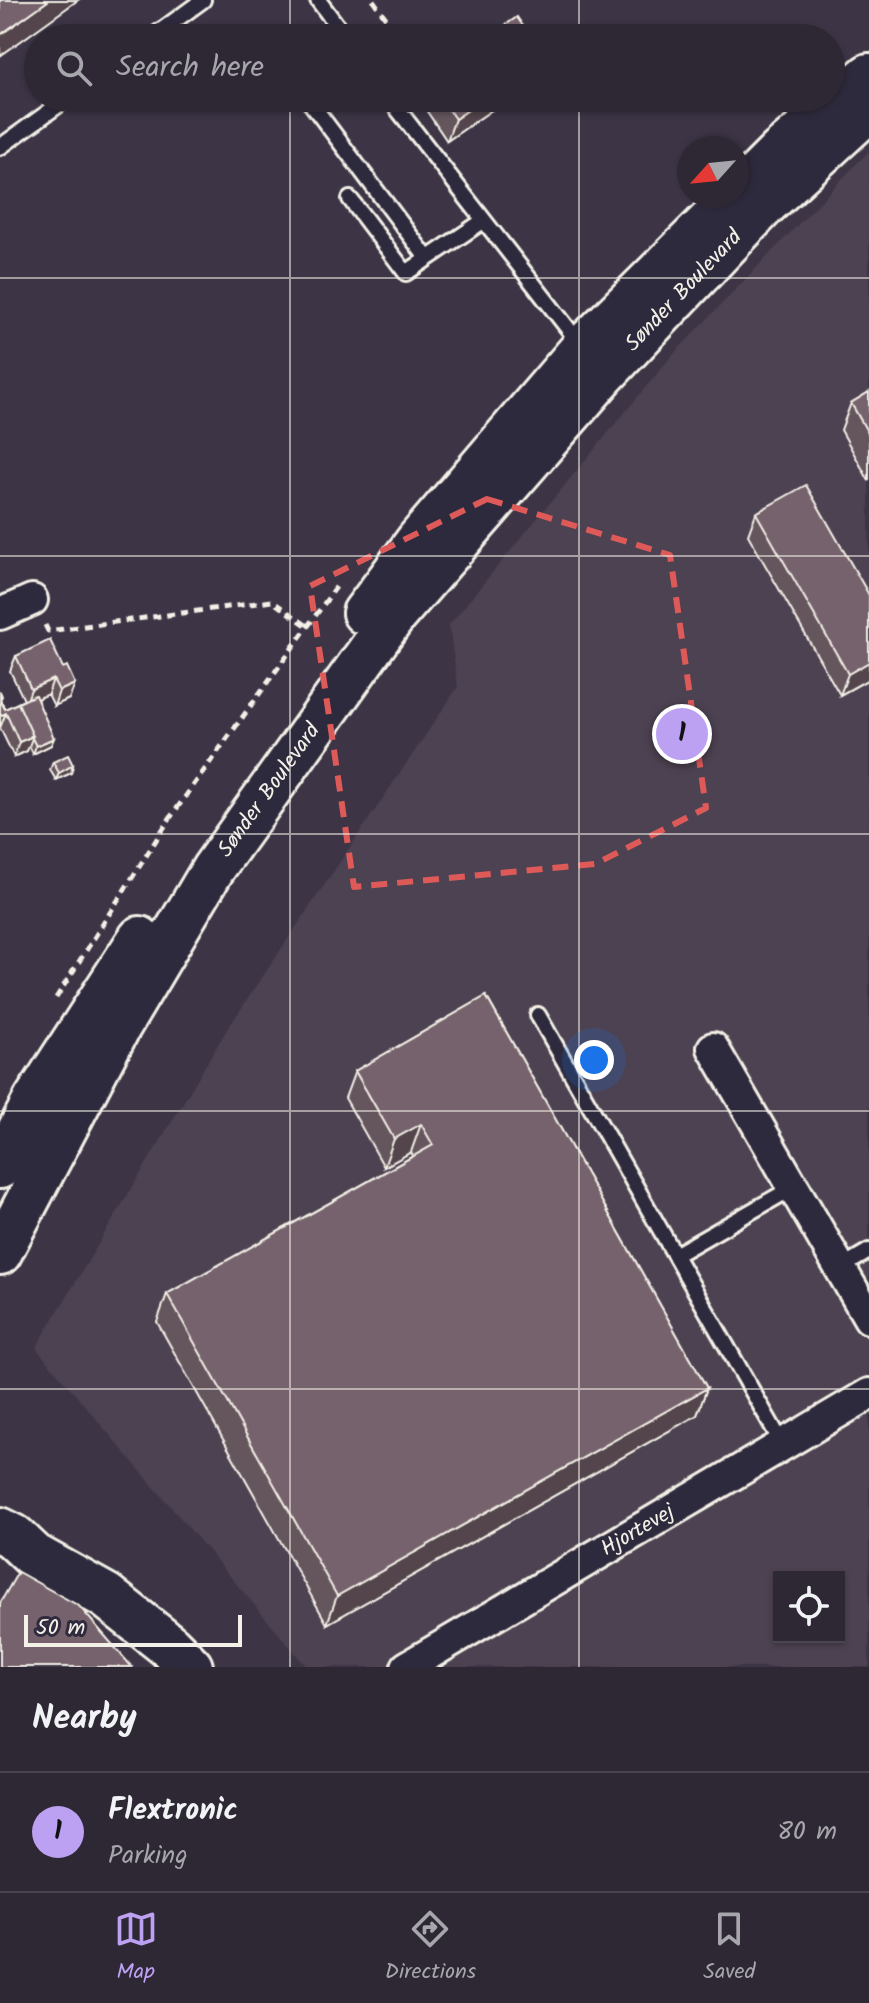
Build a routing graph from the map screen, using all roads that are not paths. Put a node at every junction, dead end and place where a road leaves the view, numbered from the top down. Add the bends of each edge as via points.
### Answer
1 (203, 0) edge
2 (318, 0) edge
3 (170, 24) edge
4 (336, 24) edge
5 (869, 75) edge
6 (845, 96) edge
7 (869, 110) edge
8 (49, 112) edge
9 (318, 112) edge
10 (399, 112) edge
11 (826, 112) edge
12 (0, 147) edge
13 (749, 182) edge
14 (350, 199) dead end
15 (725, 208) edge
16 (483, 221) junction
17 (427, 258) junction
18 (593, 361) junction
19 (32, 600) road end
20 (0, 614) edge
21 (538, 1015) dead end
22 (713, 1048) dead end
23 (0, 1167) edge
24 (794, 1187) junction
25 (869, 1251) edge
26 (0, 1253) edge
27 (675, 1255) junction
28 (840, 1268) junction
29 (869, 1318) edge
30 (869, 1394) edge
31 (783, 1445) junction
32 (0, 1530) edge
33 (17, 1555) edge
34 (190, 1667) edge
35 (407, 1667) edge

1 - 3 lane
2 - 4 lane
5 - 6 main road, Sønder Boulevard
7 - 18 main road, Sønder Boulevard
8 - 12 lane
9 - 17 lane
10 - 16 lane
11 - 13 main road, Sønder Boulevard
14 - 17 lane via 406,273
15 - 18 main road, Sønder Boulevard
16 - 17 lane
16 - 18 lane
18 - 23 main road, Sønder Boulevard via 418,540 245,776 35,1100
18 - 26 main road, Sønder Boulevard via 395,615 213,869 119,1027
19 - 20 street
21 - 27 lane
22 - 24 street
24 - 27 lane
24 - 28 street
25 - 28 lane
27 - 31 lane
28 - 29 street
30 - 31 street, Hjortevej
31 - 35 street, Hjortevej
32 - 33 main road via 14,1537
33 - 34 main road via 106,1596

